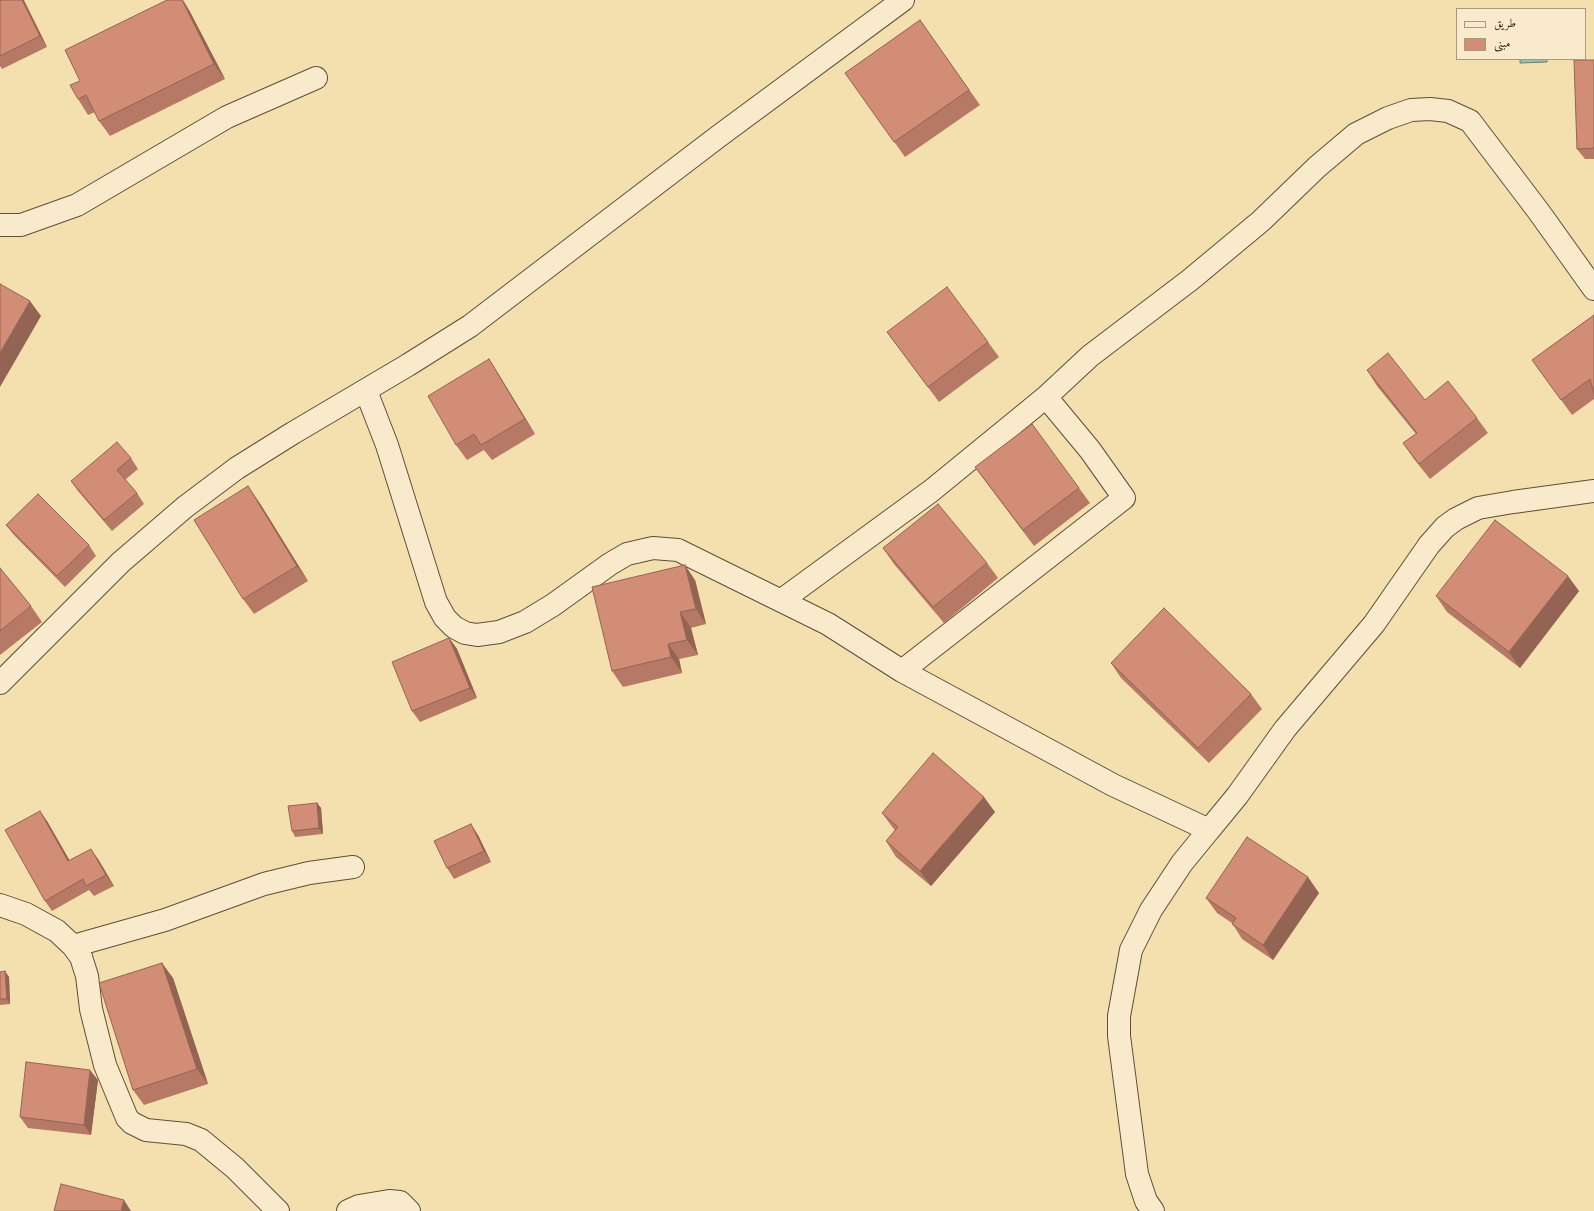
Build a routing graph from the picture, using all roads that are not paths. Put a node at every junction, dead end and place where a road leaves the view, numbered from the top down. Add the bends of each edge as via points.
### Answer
1 (903, 0) edge
2 (316, 78) dead end
3 (0, 225) edge
4 (1594, 289) edge
5 (366, 391) junction
6 (1046, 397) junction
7 (1594, 491) edge
8 (782, 600) junction
9 (902, 671) junction
10 (0, 683) edge
11 (1209, 830) junction
12 (353, 867) dead end
13 (0, 904) edge
14 (74, 946) junction
15 (278, 1211) edge
16 (348, 1211) edge
17 (409, 1211) edge
18 (1153, 1211) edge

1 - 5 street via 719,136 470,326
2 - 3 street via 227,117 76,205 21,225
4 - 6 street via 1470,121 1448,111 1412,110 1388,118 1356,134 1317,167 1261,221 1190,280 1090,356
5 - 8 street via 388,445 436,602 445,618 465,633 489,634 525,622 627,554 653,548 678,550
5 - 10 street via 237,468 185,507 121,562
6 - 8 street via 931,491
6 - 9 street via 1090,450 1124,498
7 - 11 street via 1478,508 1445,527 1429,545 1374,624 1285,729 1241,791
8 - 9 street via 828,624
9 - 11 street via 1113,785
11 - 18 street via 1182,862 1151,910 1132,950 1119,1016 1119,1036 1137,1174 1146,1201
12 - 14 street via 309,873 264,884 165,920
13 - 14 street via 26,914 57,931
14 - 15 street via 81,957 87,976 91,1009 105,1065 127,1118 146,1130 186,1134 201,1140 235,1168
16 - 17 street via 359,1206 400,1202

